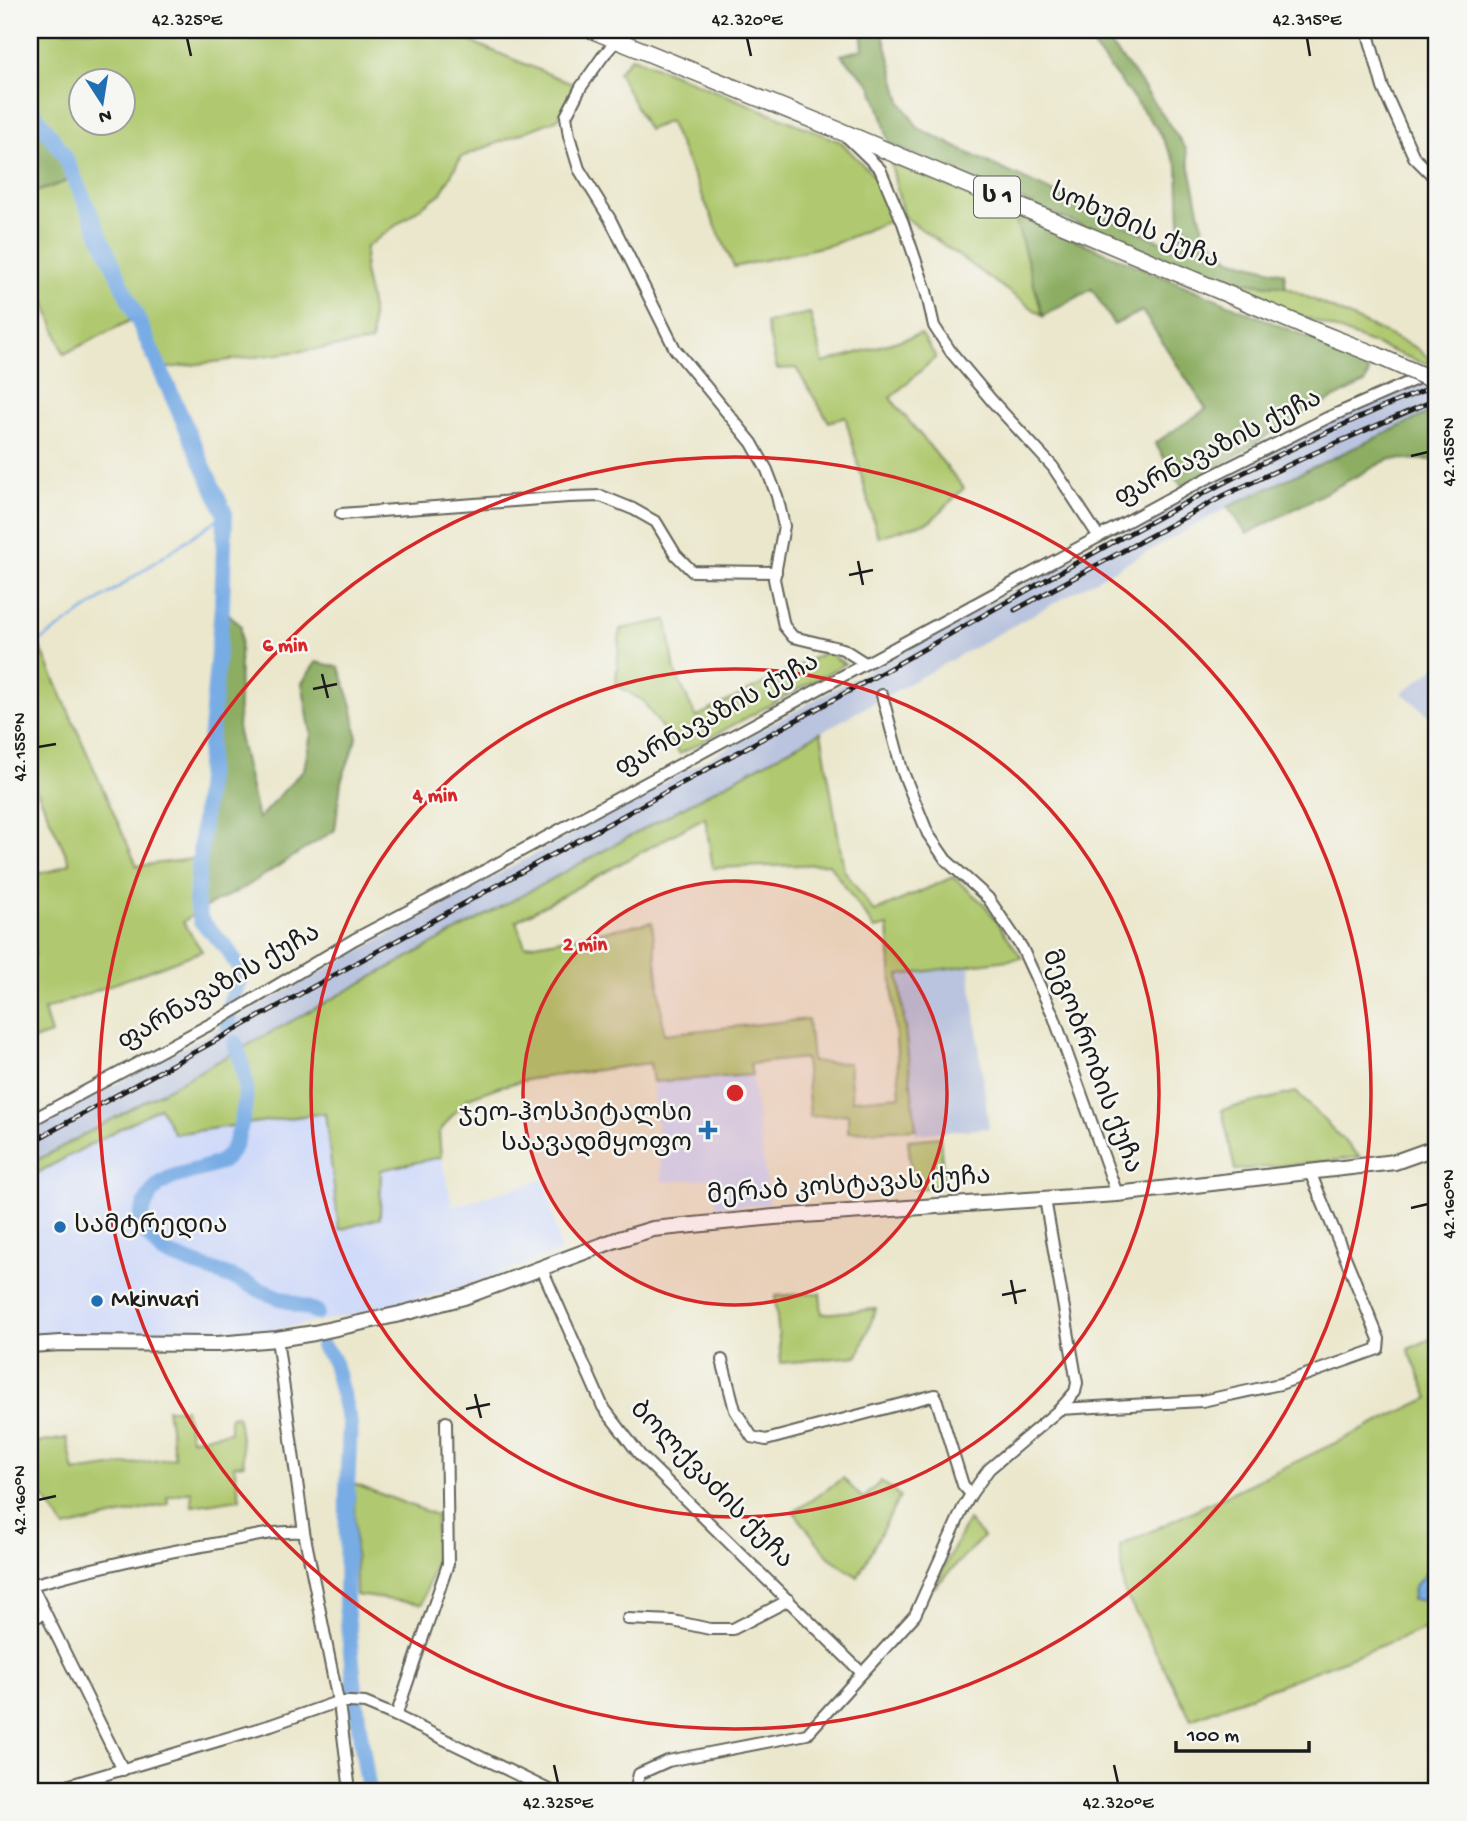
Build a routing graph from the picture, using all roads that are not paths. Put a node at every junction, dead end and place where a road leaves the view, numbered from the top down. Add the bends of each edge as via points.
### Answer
1 (592, 30) edge
2 (1367, 30) edge
3 (617, 40) junction
4 (840, 131) junction
5 (1437, 180) edge
6 (1437, 370) edge
7 (1437, 382) edge
8 (341, 514) dead end
9 (1099, 537) junction
10 (776, 572) junction
11 (865, 663) junction
12 (882, 695) dead end
13 (30, 1121) edge
14 (1437, 1147) edge
15 (1310, 1172) junction
16 (1117, 1194) junction
17 (1045, 1199) junction
18 (542, 1269) junction
19 (277, 1339) junction
20 (30, 1345) edge
21 (722, 1360) dead end
22 (1060, 1409) junction
23 (446, 1422) dead end
24 (971, 1494) junction
25 (304, 1532) junction
26 (30, 1584) edge
27 (789, 1600) junction
28 (45, 1613) junction
29 (628, 1619) dead end
30 (30, 1620) edge
31 (862, 1673) junction
32 (337, 1702) junction
33 (396, 1716) junction
34 (123, 1770) junction
35 (50, 1791) edge
36 (350, 1791) edge
37 (551, 1791) edge
38 (635, 1791) edge

1 - 3 highway, ს 1
2 - 5 street via 1383,88 1414,158
3 - 4 highway, სოხუმის ქუჩა / ს 1
3 - 10 street via 581,87 566,116 572,147 579,169 610,219 675,349 752,443 767,470 784,526
4 - 7 highway, სოხუმის ქუჩა / ს 1, bridge
4 - 9 street via 880,169 903,223 934,326 993,402 1053,467
6 - 9 street, ფარნავაზის ქუჩა via 1327,418
8 - 10 street via 601,496 656,522 692,571
9 - 11 street, ფარნავაზის ქუჩა
10 - 11 street via 779,607 784,626 793,637 843,649
11 - 13 street, ფარნავაზის ქუჩა
12 - 16 street, მეგობრობის ქუჩა via 902,770 928,834 946,860 988,898 1022,948 1054,1017
14 - 15 main road, მერაბ კოსტავას ქუჩა via 1395,1163
15 - 16 main road, მერაბ კოსტავას ქუჩა
15 - 22 street via 1379,1339 1378,1349 1280,1384 1202,1401
16 - 17 main road, მერაბ კოსტავას ქუჩა
17 - 18 main road, მერაბ კოსტავას ქუჩა via 653,1228
17 - 22 street via 1077,1383
18 - 19 main road, მერაბ კოსტავას ქუჩა via 464,1297
18 - 27 street, ბოლქვაძის ქუჩა via 603,1407 640,1455
19 - 20 main road, მერაბ კოსტავას ქუჩა via 217,1344
19 - 25 street
21 - 24 street via 735,1410 752,1437 766,1440 935,1395 963,1485
22 - 24 street via 989,1469
23 - 33 street via 449,1564
24 - 31 street via 915,1615
25 - 26 street via 201,1546
25 - 32 street
26 - 28 street
27 - 29 street via 733,1629
27 - 31 street, ბოლქვაძის ქუჩა
28 - 30 street
28 - 34 street
31 - 38 street via 807,1734 668,1761 639,1774
32 - 33 street via 360,1702
32 - 34 street
32 - 36 street
33 - 37 street
34 - 35 street

